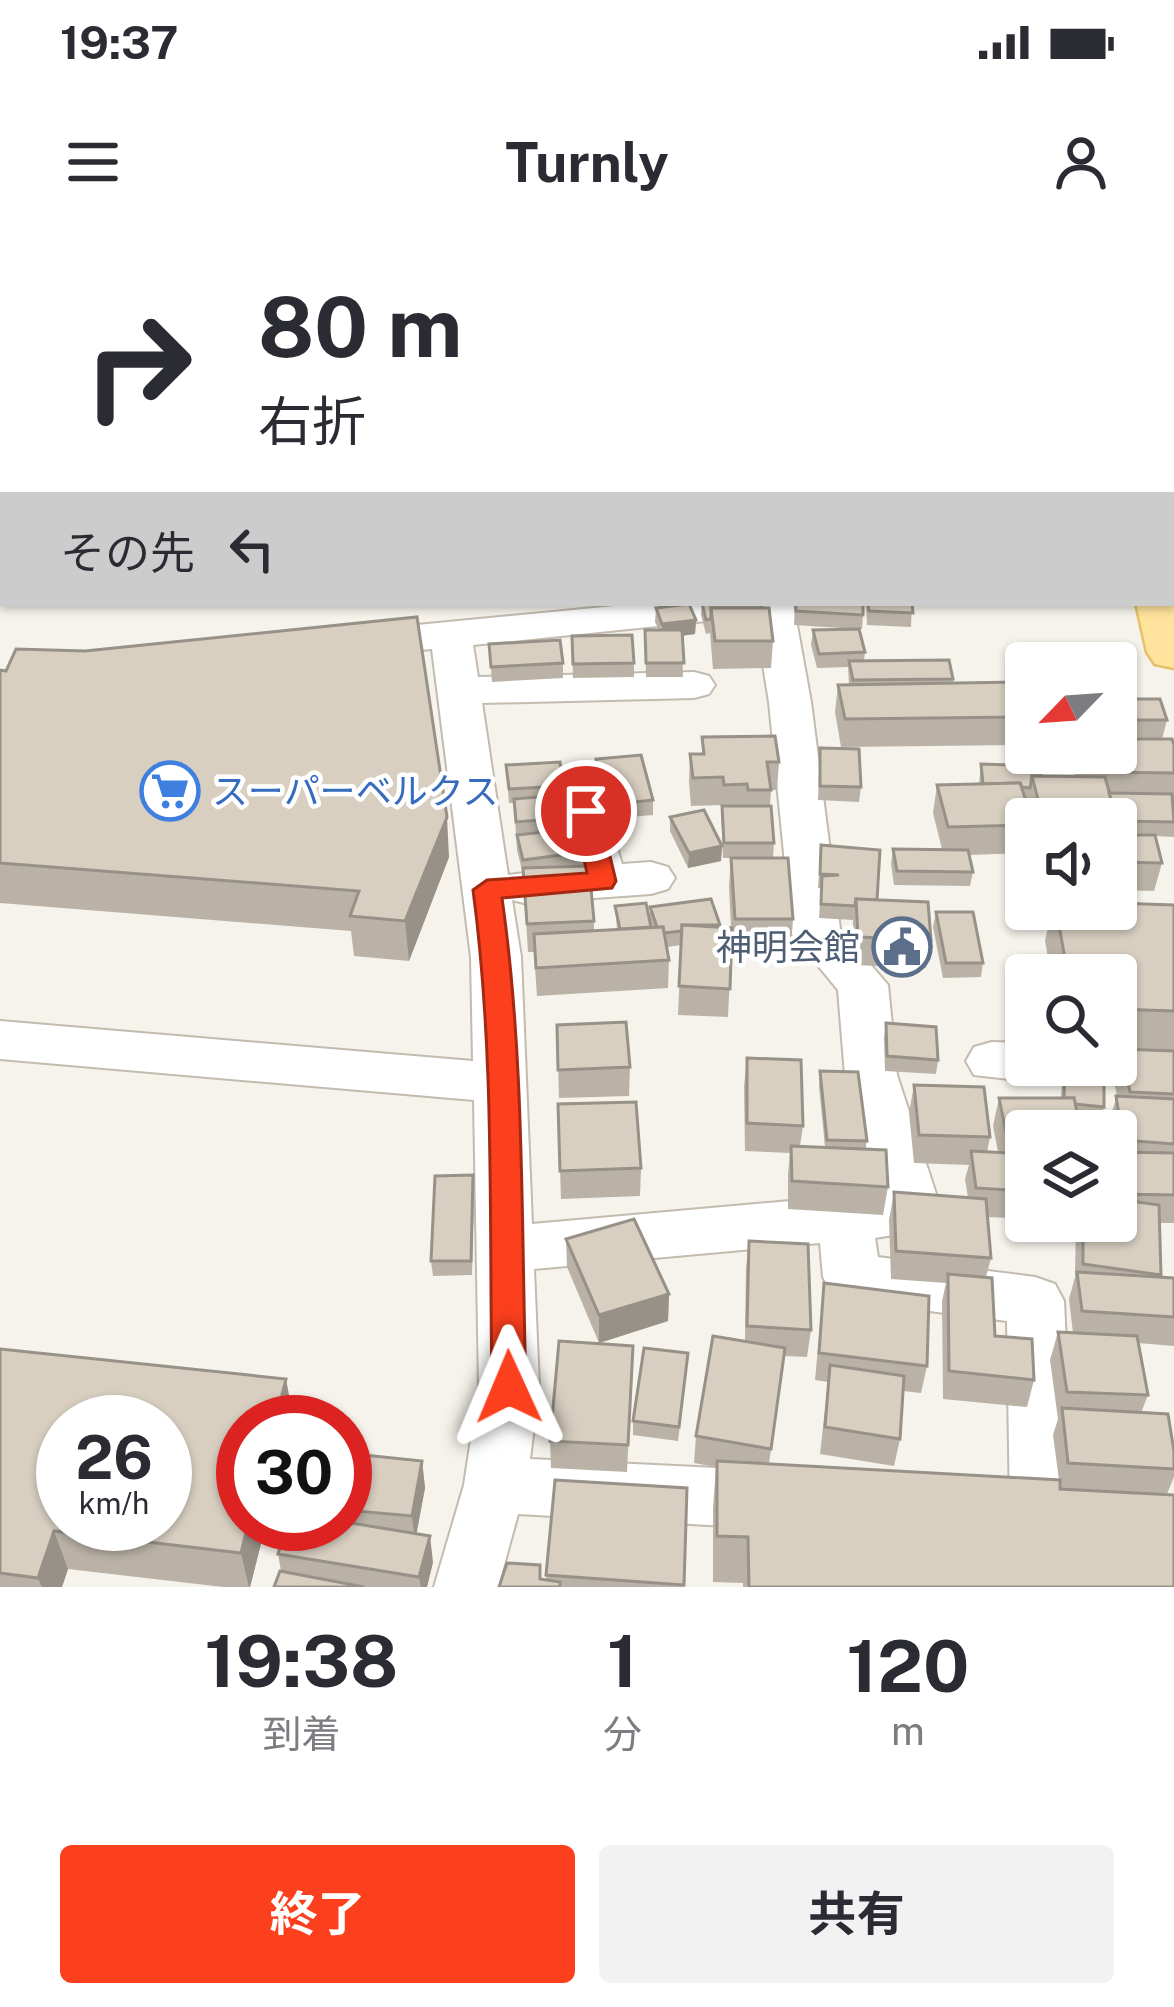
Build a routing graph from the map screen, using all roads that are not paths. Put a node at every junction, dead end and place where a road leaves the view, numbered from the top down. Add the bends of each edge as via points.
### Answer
1 (739, 606) edge
2 (770, 606) edge
3 (1163, 606) edge
4 (451, 635) junction
5 (309, 646) edge
6 (1174, 652) edge
7 (694, 686) dead end
8 (459, 690) junction
9 (586, 811) dead end
10 (487, 890) junction
11 (0, 1040) edge
12 (502, 1083) junction
13 (960, 1086) edge
14 (845, 1218) junction
15 (506, 1250) junction
16 (495, 1485) junction
17 (828, 1502) edge
18 (1108, 1517) edge
19 (466, 1587) edge

1 - 4 street
2 - 13 street via 812,702 816,934 863,985 871,1075
3 - 6 main road
4 - 5 street
4 - 8 street
7 - 8 street
8 - 10 street
9 - 10 street via 631,888
10 - 12 street
11 - 12 street
12 - 15 street
13 - 14 street via 914,1212
14 - 15 street
14 - 18 street via 852,1277 1035,1301 1018,1512
15 - 16 street via 509,1387
16 - 17 street
16 - 19 street

